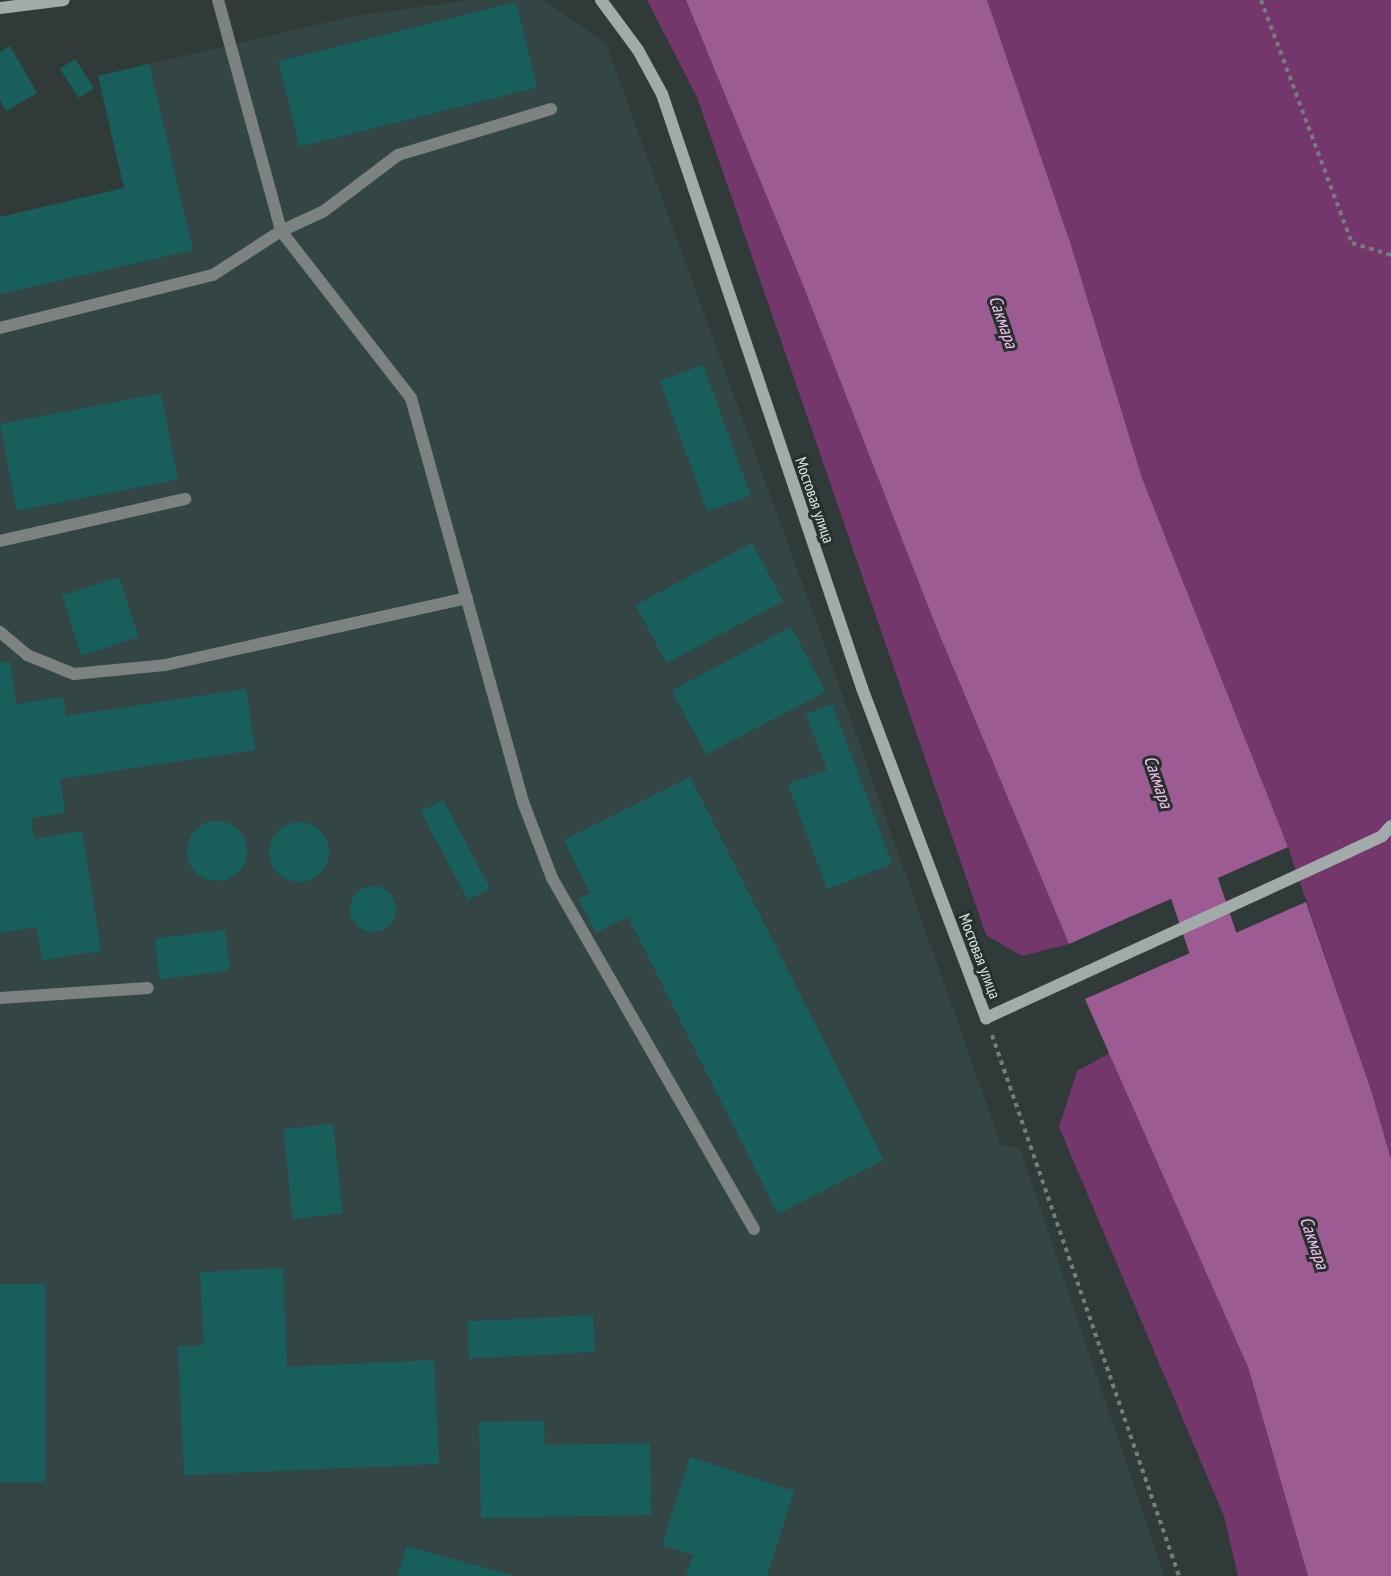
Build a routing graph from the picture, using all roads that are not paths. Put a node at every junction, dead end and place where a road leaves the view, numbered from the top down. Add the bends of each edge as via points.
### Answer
1 (64, 0) edge
2 (218, 0) edge
3 (601, 0) edge
4 (40, 1) edge
5 (0, 8) edge
6 (551, 109) dead end
7 (282, 231) junction
8 (0, 328) edge
9 (184, 499) dead end
10 (0, 541) edge
11 (467, 598) junction
12 (0, 632) edge
13 (1391, 826) edge
14 (148, 988) dead end
15 (0, 998) edge
16 (754, 1229) dead end

1 - 4 street
2 - 7 lane
3 - 13 street, Мостовая улица via 638,51 662,94 862,688 986,1018 1382,836
4 - 5 street
6 - 7 lane via 398,155 324,211
7 - 8 lane via 213,275
7 - 11 lane via 411,398
9 - 10 lane
11 - 12 lane via 165,665 74,674 27,655
11 - 16 lane via 523,801 552,878
14 - 15 lane

